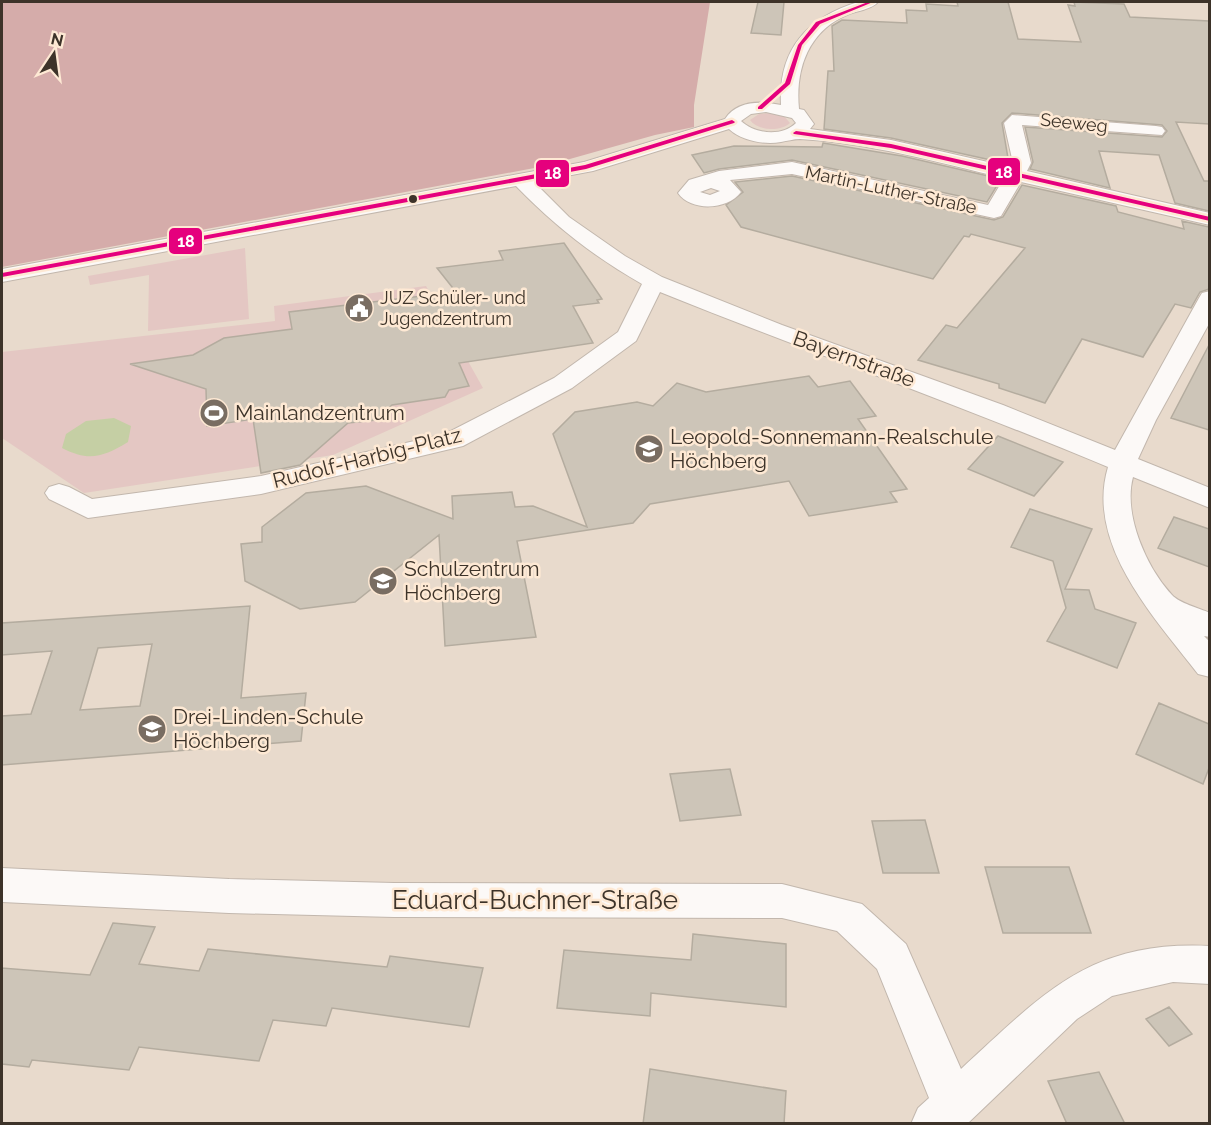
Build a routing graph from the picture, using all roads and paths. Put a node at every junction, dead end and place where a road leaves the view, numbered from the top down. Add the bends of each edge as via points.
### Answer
1 (839, 2) edge
2 (863, 4) edge
3 (787, 84) junction
4 (760, 108) junction
5 (790, 111) junction
6 (732, 122) junction
7 (801, 128) junction
8 (1156, 131) dead end
9 (751, 134) junction
10 (687, 138) junction
11 (1015, 176) junction
12 (521, 180) junction
13 (711, 182) dead end
14 (1209, 219) edge
15 (2, 275) edge
16 (654, 282) junction
17 (1209, 298) edge
18 (1123, 463) junction
19 (59, 493) dead end
20 (1209, 499) edge
21 (1159, 602) junction
22 (1209, 626) edge
23 (1209, 665) edge
24 (2, 885) edge
25 (1209, 964) edge
26 (944, 1114) edge

1 - 2 street
2 - 3 street via 818,24 800,45
3 - 4 street
3 - 5 street
4 - 5 street
4 - 6 street via 737,113
5 - 7 street via 798,114
6 - 9 street
6 - 10 street
7 - 9 street via 774,136
7 - 11 street
8 - 11 street, Seeweg via 1018,119 1013,123 1022,163
9 - 10 street
10 - 12 street via 586,167
11 - 13 street, Martin-Luther-Straße via 994,212 792,168 726,175
11 - 14 street
12 - 15 street
12 - 16 street, Bayernstraße via 562,221
16 - 18 street, Bayernstraße
16 - 19 street, Rudolf-Harbig-Platz via 628,336 563,383 454,440 261,485 110,506 88,508
17 - 18 street
18 - 20 street, Bayernstraße
18 - 21 street via 1116,498 1127,546
21 - 22 street
21 - 23 street
24 - 26 street, Eduard-Buchner-Straße via 394,900 782,901 848,916 892,957
25 - 26 street via 1173,963 1103,979 1062,1005

